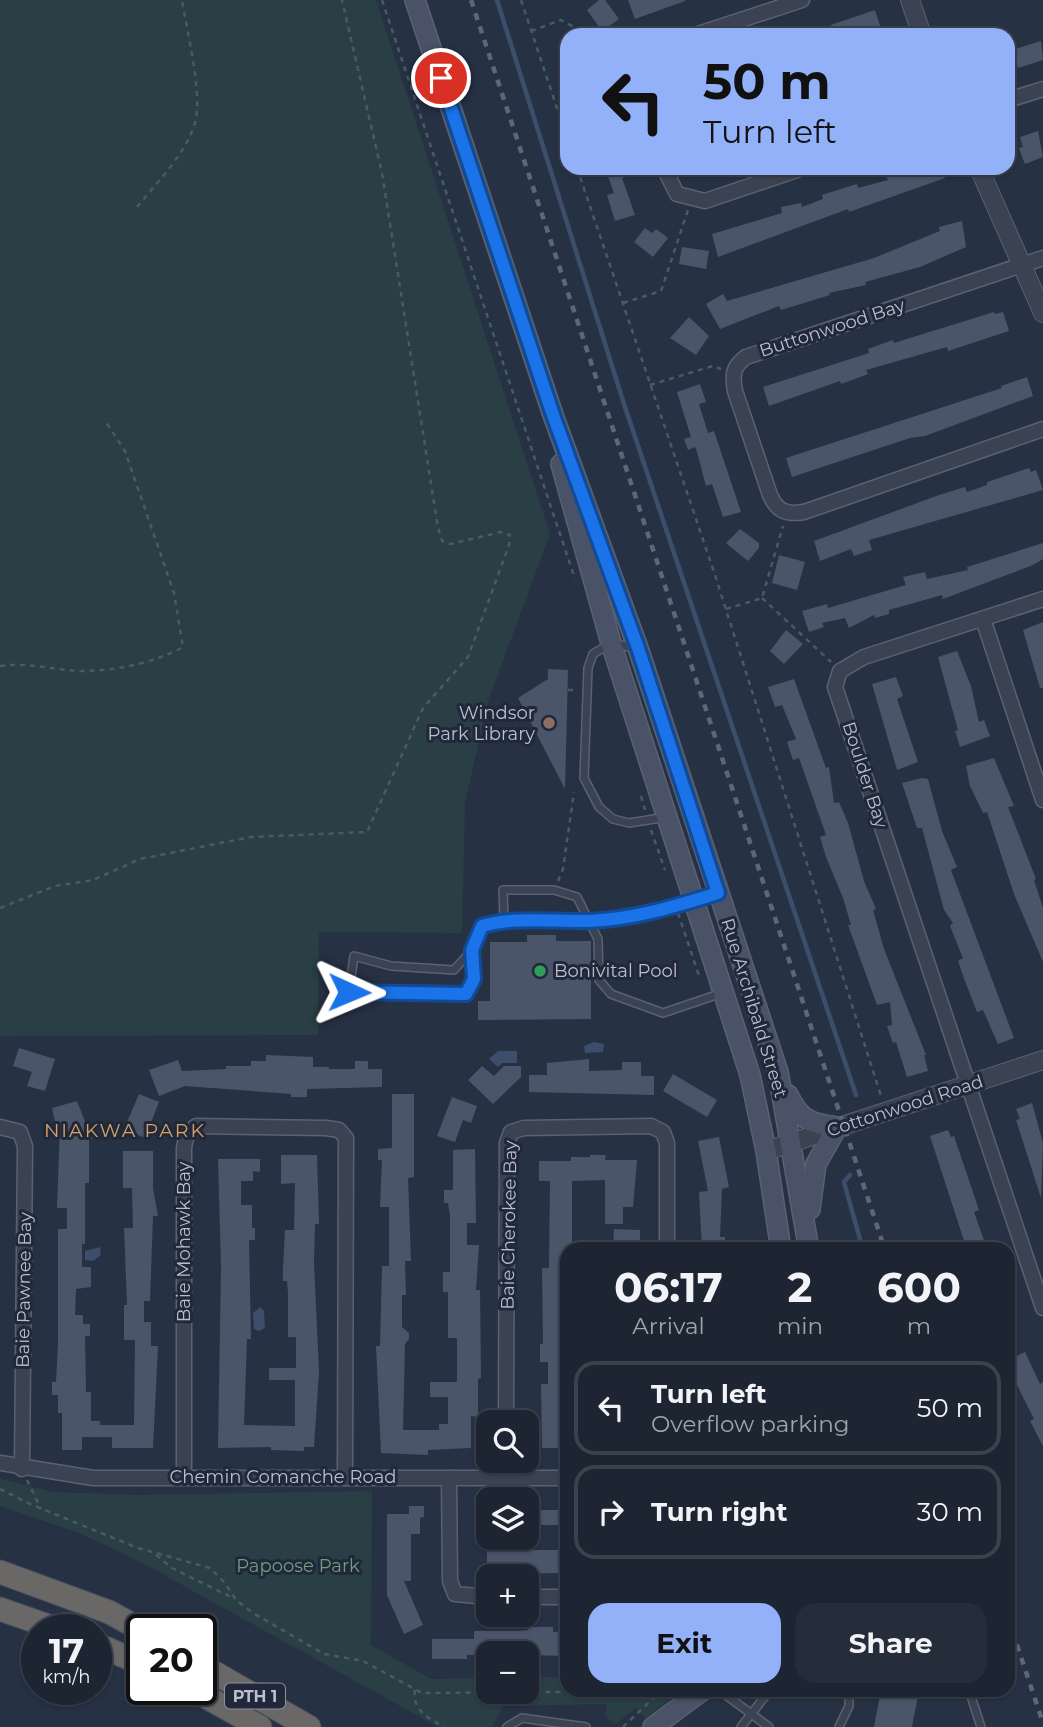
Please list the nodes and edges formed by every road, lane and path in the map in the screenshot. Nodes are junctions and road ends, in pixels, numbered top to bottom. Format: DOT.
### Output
graph roads {
  1 [pos="182,0"];
  2 [pos="342,0"];
  3 [pos="382,0"];
  4 [pos="415,0"];
  5 [pos="521,0"];
  6 [pos="802,0"];
  7 [pos="910,0"];
  8 [pos="576,28"];
  9 [pos="716,28"];
  10 [pos="920,28"];
  11 [pos="531,31"];
  12 [pos="1043,89"];
  13 [pos="1015,98"];
  14 [pos="560,117"];
  15 [pos="579,175"];
  16 [pos="668,175"];
  17 [pos="782,175"];
  18 [pos="982,175"];
  19 [pos="691,200"];
  20 [pos="137,207"];
  21 [pos="1043,258"];
  22 [pos="1022,265"];
  23 [pos="623,303"];
  24 [pos="1043,313"];
  25 [pos="733,374"];
  26 [pos="650,385"];
  27 [pos="553,415"];
  28 [pos="104,419"];
  29 [pos="1043,429"];
  30 [pos="787,513"];
  31 [pos="575,580"];
  32 [pos="762,598"];
  33 [pos="1043,599"];
  34 [pos="726,609"];
  35 [pos="984,619"];
  36 [pos="611,643"];
  37 [pos="638,648"];
  38 [pos="0,666"];
  39 [pos="840,671"];
  40 [pos="568,690"];
  41 [pos="574,690"];
  42 [pos="638,784"];
  43 [pos="573,792"];
  44 [pos="1043,800"];
  45 [pos="668,817"];
  46 [pos="648,820"];
  47 [pos="563,869"];
  48 [pos="666,871"];
  49 [pos="718,893"];
  50 [pos="685,903"];
  51 [pos="0,908"];
  52 [pos="504,920"];
  53 [pos="592,921"];
  54 [pos="472,950"];
  55 [pos="717,995"];
  56 [pos="1043,1060"];
  57 [pos="778,1072"];
  58 [pos="967,1085"];
  59 [pos="886,1111"];
  60 [pos="0,1127"];
  61 [pos="837,1127"];
  62 [pos="792,1144"];
  63 [pos="766,1151"];
  64 [pos="667,1242"];
  65 [pos="780,1242"];
  66 [pos="808,1242"];
  67 [pos="1043,1308"];
  68 [pos="506,1410"];
  69 [pos="0,1463"];
  70 [pos="22,1469"];
  71 [pos="506,1473"];
  72 [pos="345,1476"];
  73 [pos="184,1477"];
  74 [pos="506,1477"];
  75 [pos="449,1478"];
  76 [pos="560,1478"];
  77 [pos="0,1489"];
  78 [pos="41,1509"];
  79 [pos="153,1553"];
  80 [pos="0,1572"];
  81 [pos="476,1596"];
  82 [pos="539,1597"];
  83 [pos="560,1597"];
  84 [pos="235,1599"];
  85 [pos="0,1609"];
  86 [pos="21,1616"];
  87 [pos="126,1621"];
  88 [pos="217,1674"];
  89 [pos="415,1690"];
  90 [pos="560,1693"];
  91 [pos="655,1697"];
  92 [pos="694,1697"];
  93 [pos="696,1697"];
  94 [pos="728,1697"];
  95 [pos="765,1697"];
  96 [pos="849,1697"];
  97 [pos="971,1697"];
  98 [pos="217,1703"];
  99 [pos="752,1716"];
  100 [pos="260,1727"];
  101 [pos="309,1727"];
  102 [pos="444,1727"];
  103 [pos="507,1727"];
  104 [pos="584,1727"];
  105 [pos="622,1727"];
  106 [pos="653,1727"];
  107 [pos="668,1727"];
  108 [pos="741,1727"];
  109 [pos="769,1727"];
  110 [pos="839,1727"];
  111 [pos="981,1727"];
  1 -- 20 [label="path"];
  2 -- 51 [label="path"];
  3 -- 31 [label="path"];
  4 -- 27 [label="main road, Rue Archibald Street"];
  5 -- 11 [label="path"];
  6 -- 9 [label="street"];
  7 -- 10 [label="street"];
  8 -- 11 [label="path"];
  11 -- 14 [label="path"];
  12 -- 13 [label="street"];
  15 -- 23 [label="path"];
  16 -- 19 [label="street"];
  17 -- 19 [label="street"];
  18 -- 22 [label="street"];
  19 -- 23 [label="path"];
  21 -- 22 [label="street, Buttonwood Bay"];
  22 -- 24 [label="street"];
  22 -- 25 [label="street, Buttonwood Bay"];
  23 -- 26 [label="path"];
  25 -- 26 [label="path"];
  25 -- 30 [label="street"];
  26 -- 34 [label="path"];
  27 -- 36 [label="main road, Rue Archibald Street"];
  27 -- 37 [label="main road, Rue Archibald Street"];
  28 -- 38 [label="path"];
  29 -- 30 [label="street"];
  30 -- 32 [label="path"];
  32 -- 34 [label="path"];
  32 -- 39 [label="path"];
  33 -- 35 [label="street"];
  34 -- 59 [label="path"];
  35 -- 39 [label="street"];
  35 -- 44 [label="street"];
  36 -- 37 [label="lane"];
  36 -- 45 [label="main road, Rue Archibald Street"];
  36 -- 46 [label="lane"];
  37 -- 49 [label="main road, Rue Archibald Street"];
  39 -- 58 [label="street, Boulder Bay"];
  40 -- 41 [label="path"];
  42 -- 46 [label="path"];
  43 -- 47 [label="path"];
  45 -- 46 [label="lane"];
  45 -- 50 [label="main road, Rue Archibald Street"];
  46 -- 48 [label="path"];
  49 -- 50 [label="lane"];
  49 -- 57 [label="main road, Rue Archibald Street"];
  50 -- 53 [label="lane"];
  50 -- 55 [label="main road, Rue Archibald Street"];
  50 -- 55 [label="path"];
  52 -- 53 [label="lane"];
  52 -- 53 [label="lane"];
  52 -- 54 [label="lane"];
  53 -- 55 [label="lane"];
  54 -- 54 [label="lane"];
  55 -- 63 [label="main road, Rue Archibald Street"];
  56 -- 58 [label="street, Cottonwood Road"];
  57 -- 61 [label="main road"];
  57 -- 62 [label="main road, Rue Archibald Street"];
  58 -- 59 [label="street, Cottonwood Road"];
  58 -- 67 [label="street, Boulder Bay"];
  59 -- 61 [label="street, Cottonwood Road"];
  60 -- 70 [label="street, Baie Pawnee Bay"];
  61 -- 62 [label="street, Cottonwood Road"];
  61 -- 66 [label="main road"];
  62 -- 63 [label="street, Cottonwood Road"];
  62 -- 66 [label="main road, Rue Archibald Street"];
  63 -- 65 [label="main road, Rue Archibald Street"];
  64 -- 68 [label="street, Baie Cherokee Bay"];
  69 -- 70 [label="street, Chemin Comanche Road"];
  70 -- 73 [label="street, Chemin Comanche Road"];
  70 -- 78 [label="path"];
  71 -- 74 [label="street"];
  72 -- 73 [label="street, Chemin Comanche Road"];
  72 -- 73 [label="street, Baie Mohawk Bay"];
  72 -- 75 [label="street, Chemin Comanche Road"];
  74 -- 75 [label="street, Chemin Comanche Road"];
  74 -- 76 [label="street, Chemin Comanche Road"];
  75 -- 81 [label="street"];
  77 -- 78 [label="path"];
  78 -- 79 [label="path"];
  79 -- 84 [label="path"];
  79 -- 84 [label="path"];
  80 -- 87 [label="highway"];
  82 -- 83 [label="street"];
  84 -- 89 [label="path"];
  85 -- 86 [label="highway"];
  88 -- 101 [label="highway, PTH 1"];
  89 -- 90 [label="path"];
  89 -- 102 [label="path"];
  91 -- 105 [label="path"];
  92 -- 106 [label="main road"];
  93 -- 107 [label="main road"];
  94 -- 99 [label="lane"];
  95 -- 99 [label="lane"];
  96 -- 110 [label="lane"];
  97 -- 111 [label="lane"];
  98 -- 100 [label="highway, PTH 1"];
  99 -- 108 [label="lane"];
  99 -- 109 [label="lane"];
  103 -- 104 [label="lane"];
}
